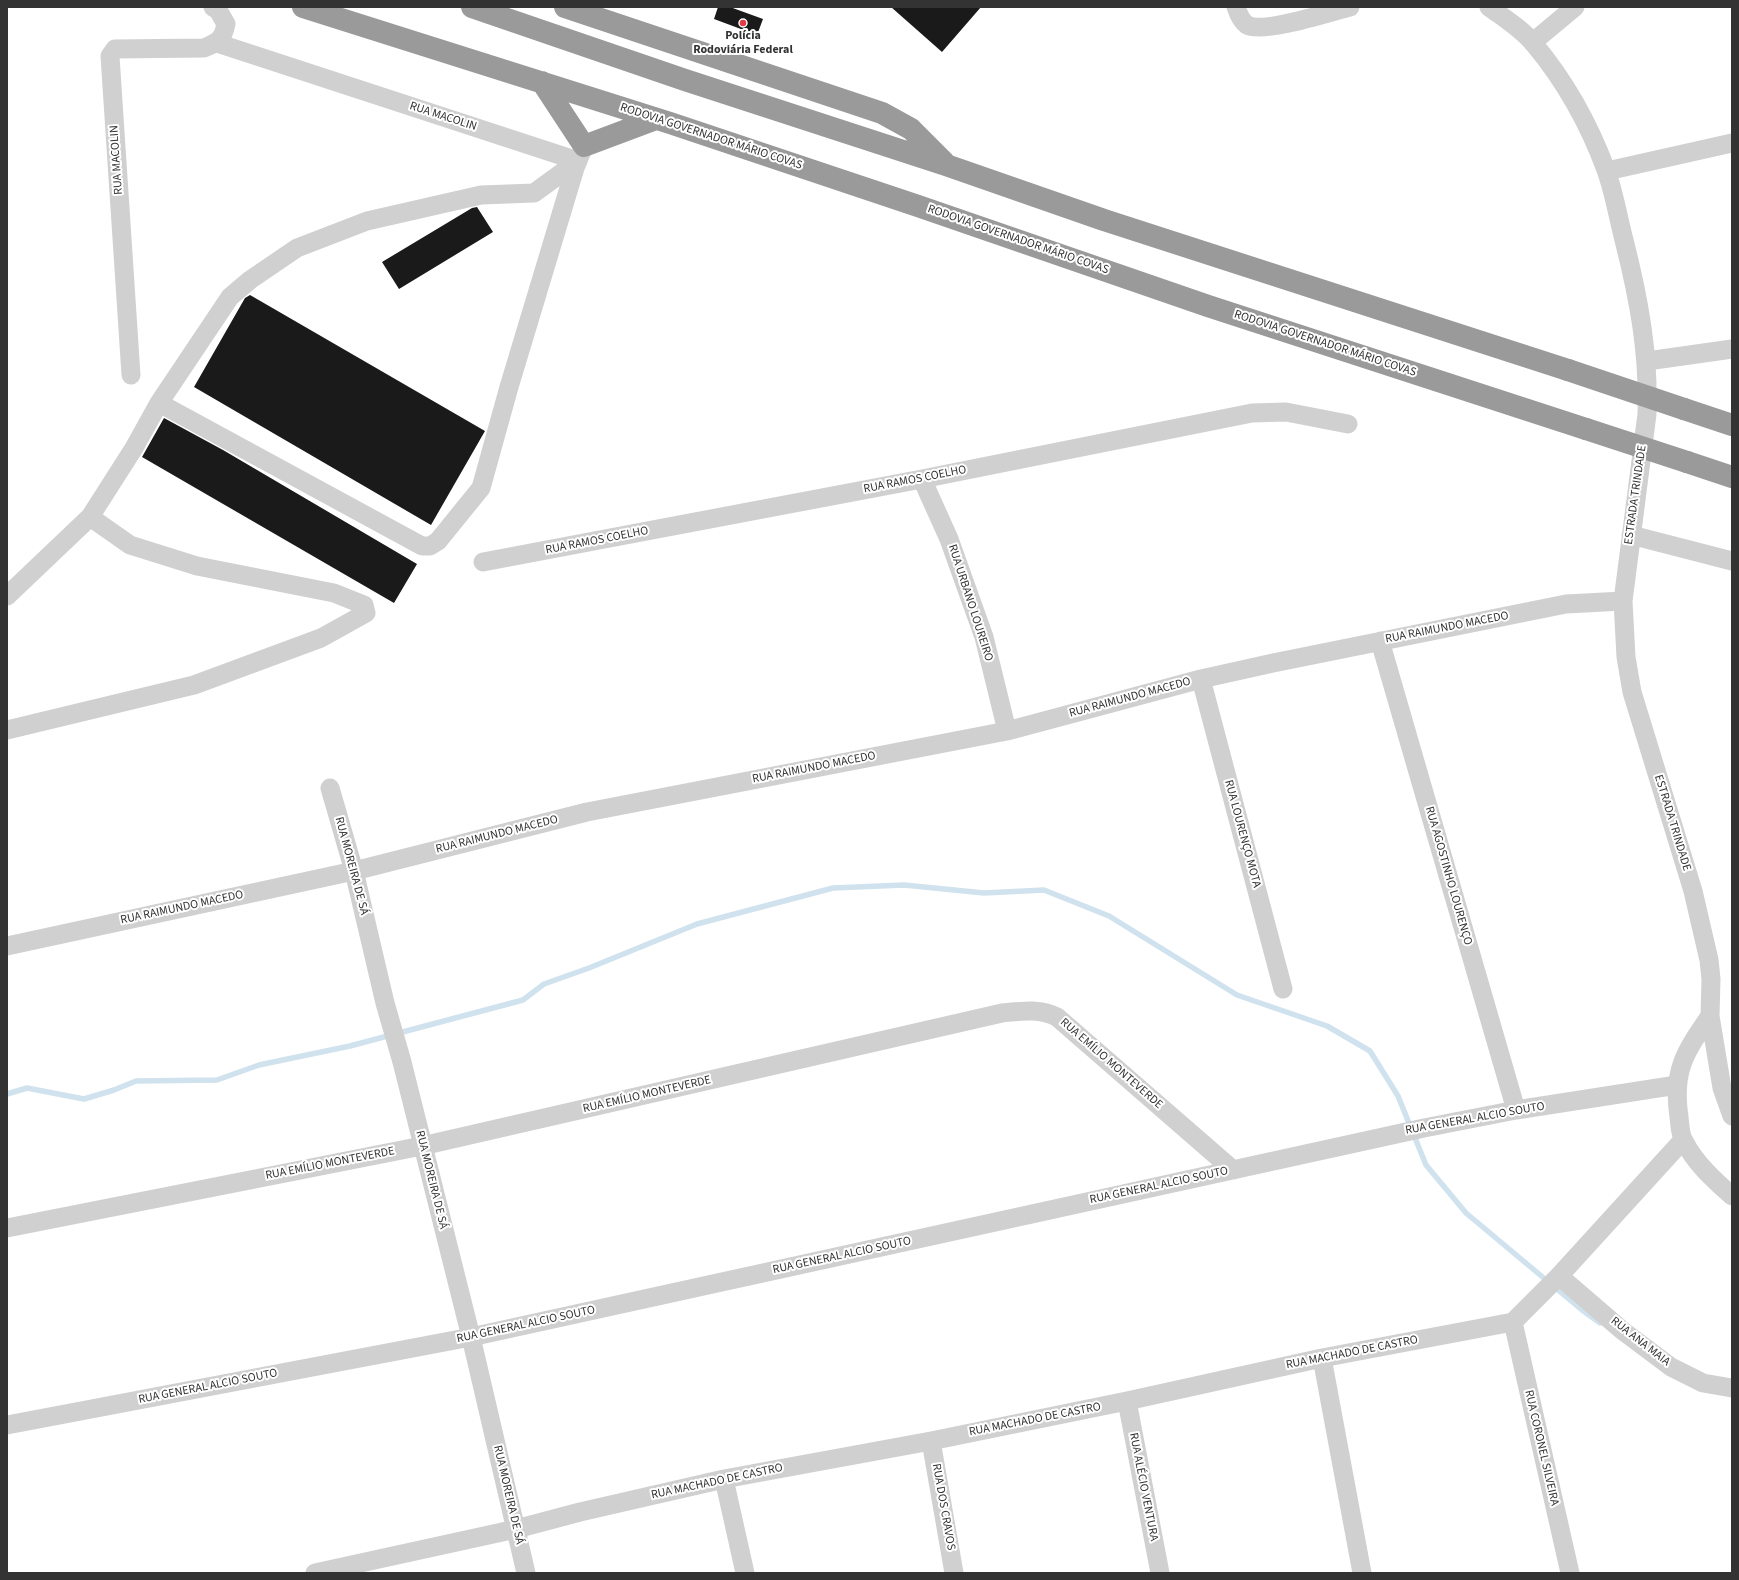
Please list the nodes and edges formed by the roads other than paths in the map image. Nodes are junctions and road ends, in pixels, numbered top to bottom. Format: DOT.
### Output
graph roads {
  1 [pos="213,7"];
  2 [pos="303,7"];
  3 [pos="472,7"];
  4 [pos="565,7"];
  5 [pos="1236,7"];
  6 [pos="1350,7"];
  7 [pos="1490,7"];
  8 [pos="1575,7"];
  9 [pos="1533,42"];
  10 [pos="217,43"];
  11 [pos="542,82"];
  12 [pos="656,119"];
  13 [pos="1732,143"];
  14 [pos="581,153"];
  15 [pos="946,165"];
  16 [pos="1607,171"];
  17 [pos="1732,349"];
  18 [pos="1647,361"];
  19 [pos="131,375"];
  20 [pos="159,403"];
  21 [pos="1348,424"];
  22 [pos="1732,425"];
  23 [pos="1732,477"];
  24 [pos="922,479"];
  25 [pos="90,517"];
  26 [pos="1631,535"];
  27 [pos="1732,561"];
  28 [pos="483,562"];
  29 [pos="7,596"];
  30 [pos="1623,601"];
  31 [pos="1380,641"];
  32 [pos="1201,679"];
  33 [pos="7,730"];
  34 [pos="1007,731"];
  35 [pos="330,788"];
  36 [pos="354,871"];
  37 [pos="7,946"];
  38 [pos="1283,988"];
  39 [pos="1710,1016"];
  40 [pos="1677,1085"];
  41 [pos="1516,1110"];
  42 [pos="1732,1116"];
  43 [pos="1683,1140"];
  44 [pos="422,1146"];
  45 [pos="1233,1170"];
  46 [pos="1732,1196"];
  47 [pos="7,1228"];
  48 [pos="1553,1282"];
  49 [pos="1513,1322"];
  50 [pos="471,1337"];
  51 [pos="1322,1358"];
  52 [pos="1732,1388"];
  53 [pos="1127,1402"];
  54 [pos="7,1425"];
  55 [pos="931,1441"];
  56 [pos="724,1479"];
  57 [pos="516,1529"];
  58 [pos="315,1573"];
  59 [pos="526,1573"];
  60 [pos="745,1573"];
  61 [pos="954,1573"];
  62 [pos="1160,1573"];
  63 [pos="1362,1573"];
  64 [pos="1570,1573"];
  1 -- 10 [label="street"];
  2 -- 11 [label="highway, RODOVIA GOVERNADOR MÁRIO COVAS"];
  3 -- 15 [label="highway"];
  4 -- 15 [label="highway"];
  5 -- 6 [label="street"];
  7 -- 9 [label="street, ESTRADA TRINDADE"];
  8 -- 9 [label="street"];
  9 -- 16 [label="street, ESTRADA TRINDADE"];
  10 -- 14 [label="street, RUA MACOLIN"];
  10 -- 19 [label="street, RUA MACOLIN"];
  11 -- 12 [label="highway, RODOVIA GOVERNADOR MÁRIO COVAS"];
  11 -- 14 [label="highway"];
  12 -- 14 [label="highway"];
  12 -- 23 [label="highway, RODOVIA GOVERNADOR MÁRIO COVAS, bridge"];
  13 -- 16 [label="street"];
  14 -- 20 [label="street"];
  14 -- 20 [label="street"];
  15 -- 22 [label="highway, bridge"];
  16 -- 18 [label="street, ESTRADA TRINDADE"];
  17 -- 18 [label="street"];
  18 -- 26 [label="street, ESTRADA TRINDADE"];
  20 -- 25 [label="street"];
  21 -- 24 [label="street, RUA RAMOS COELHO"];
  24 -- 28 [label="street, RUA RAMOS COELHO"];
  24 -- 34 [label="street, RUA URBANO LOUREIRO"];
  25 -- 29 [label="street"];
  25 -- 33 [label="street"];
  26 -- 27 [label="street"];
  26 -- 30 [label="street, ESTRADA TRINDADE"];
  30 -- 31 [label="street, RUA RAIMUNDO MACEDO"];
  30 -- 39 [label="street, ESTRADA TRINDADE"];
  31 -- 32 [label="street, RUA RAIMUNDO MACEDO"];
  31 -- 41 [label="street, RUA AGOSTINHO LOURENÇO"];
  32 -- 34 [label="street, RUA RAIMUNDO MACEDO"];
  32 -- 38 [label="street, RUA LOURENÇO MOTA"];
  34 -- 36 [label="street, RUA RAIMUNDO MACEDO"];
  35 -- 36 [label="street, RUA MOREIRA DE SÁ"];
  36 -- 37 [label="street, RUA RAIMUNDO MACEDO"];
  36 -- 44 [label="street, RUA MOREIRA DE SÁ"];
  39 -- 40 [label="street"];
  39 -- 42 [label="street, ESTRADA TRINDADE"];
  40 -- 41 [label="street, RUA GENERAL ALCIO SOUTO"];
  40 -- 43 [label="street"];
  41 -- 45 [label="street, RUA GENERAL ALCIO SOUTO"];
  43 -- 46 [label="street"];
  43 -- 48 [label="street"];
  44 -- 45 [label="street, RUA EMÍLIO MONTEVERDE"];
  44 -- 47 [label="street, RUA EMÍLIO MONTEVERDE"];
  44 -- 50 [label="street, RUA MOREIRA DE SÁ"];
  45 -- 50 [label="street, RUA GENERAL ALCIO SOUTO"];
  48 -- 49 [label="street"];
  48 -- 52 [label="street, RUA ANA MAIA"];
  49 -- 51 [label="street, RUA MACHADO DE CASTRO"];
  49 -- 64 [label="street, RUA CORONEL SILVEIRA"];
  50 -- 54 [label="street, RUA GENERAL ALCIO SOUTO"];
  50 -- 57 [label="street, RUA MOREIRA DE SÁ"];
  51 -- 53 [label="street, RUA MACHADO DE CASTRO"];
  51 -- 63 [label="street"];
  53 -- 55 [label="street, RUA MACHADO DE CASTRO"];
  53 -- 62 [label="street, RUA ALÉCIO VENTURA"];
  55 -- 56 [label="street, RUA MACHADO DE CASTRO"];
  55 -- 61 [label="street, RUA DOS CRAVOS"];
  56 -- 57 [label="street, RUA MACHADO DE CASTRO"];
  56 -- 60 [label="street"];
  57 -- 58 [label="street, RUA MACHADO DE CASTRO"];
  57 -- 59 [label="street, RUA MOREIRA DE SÁ"];
}
